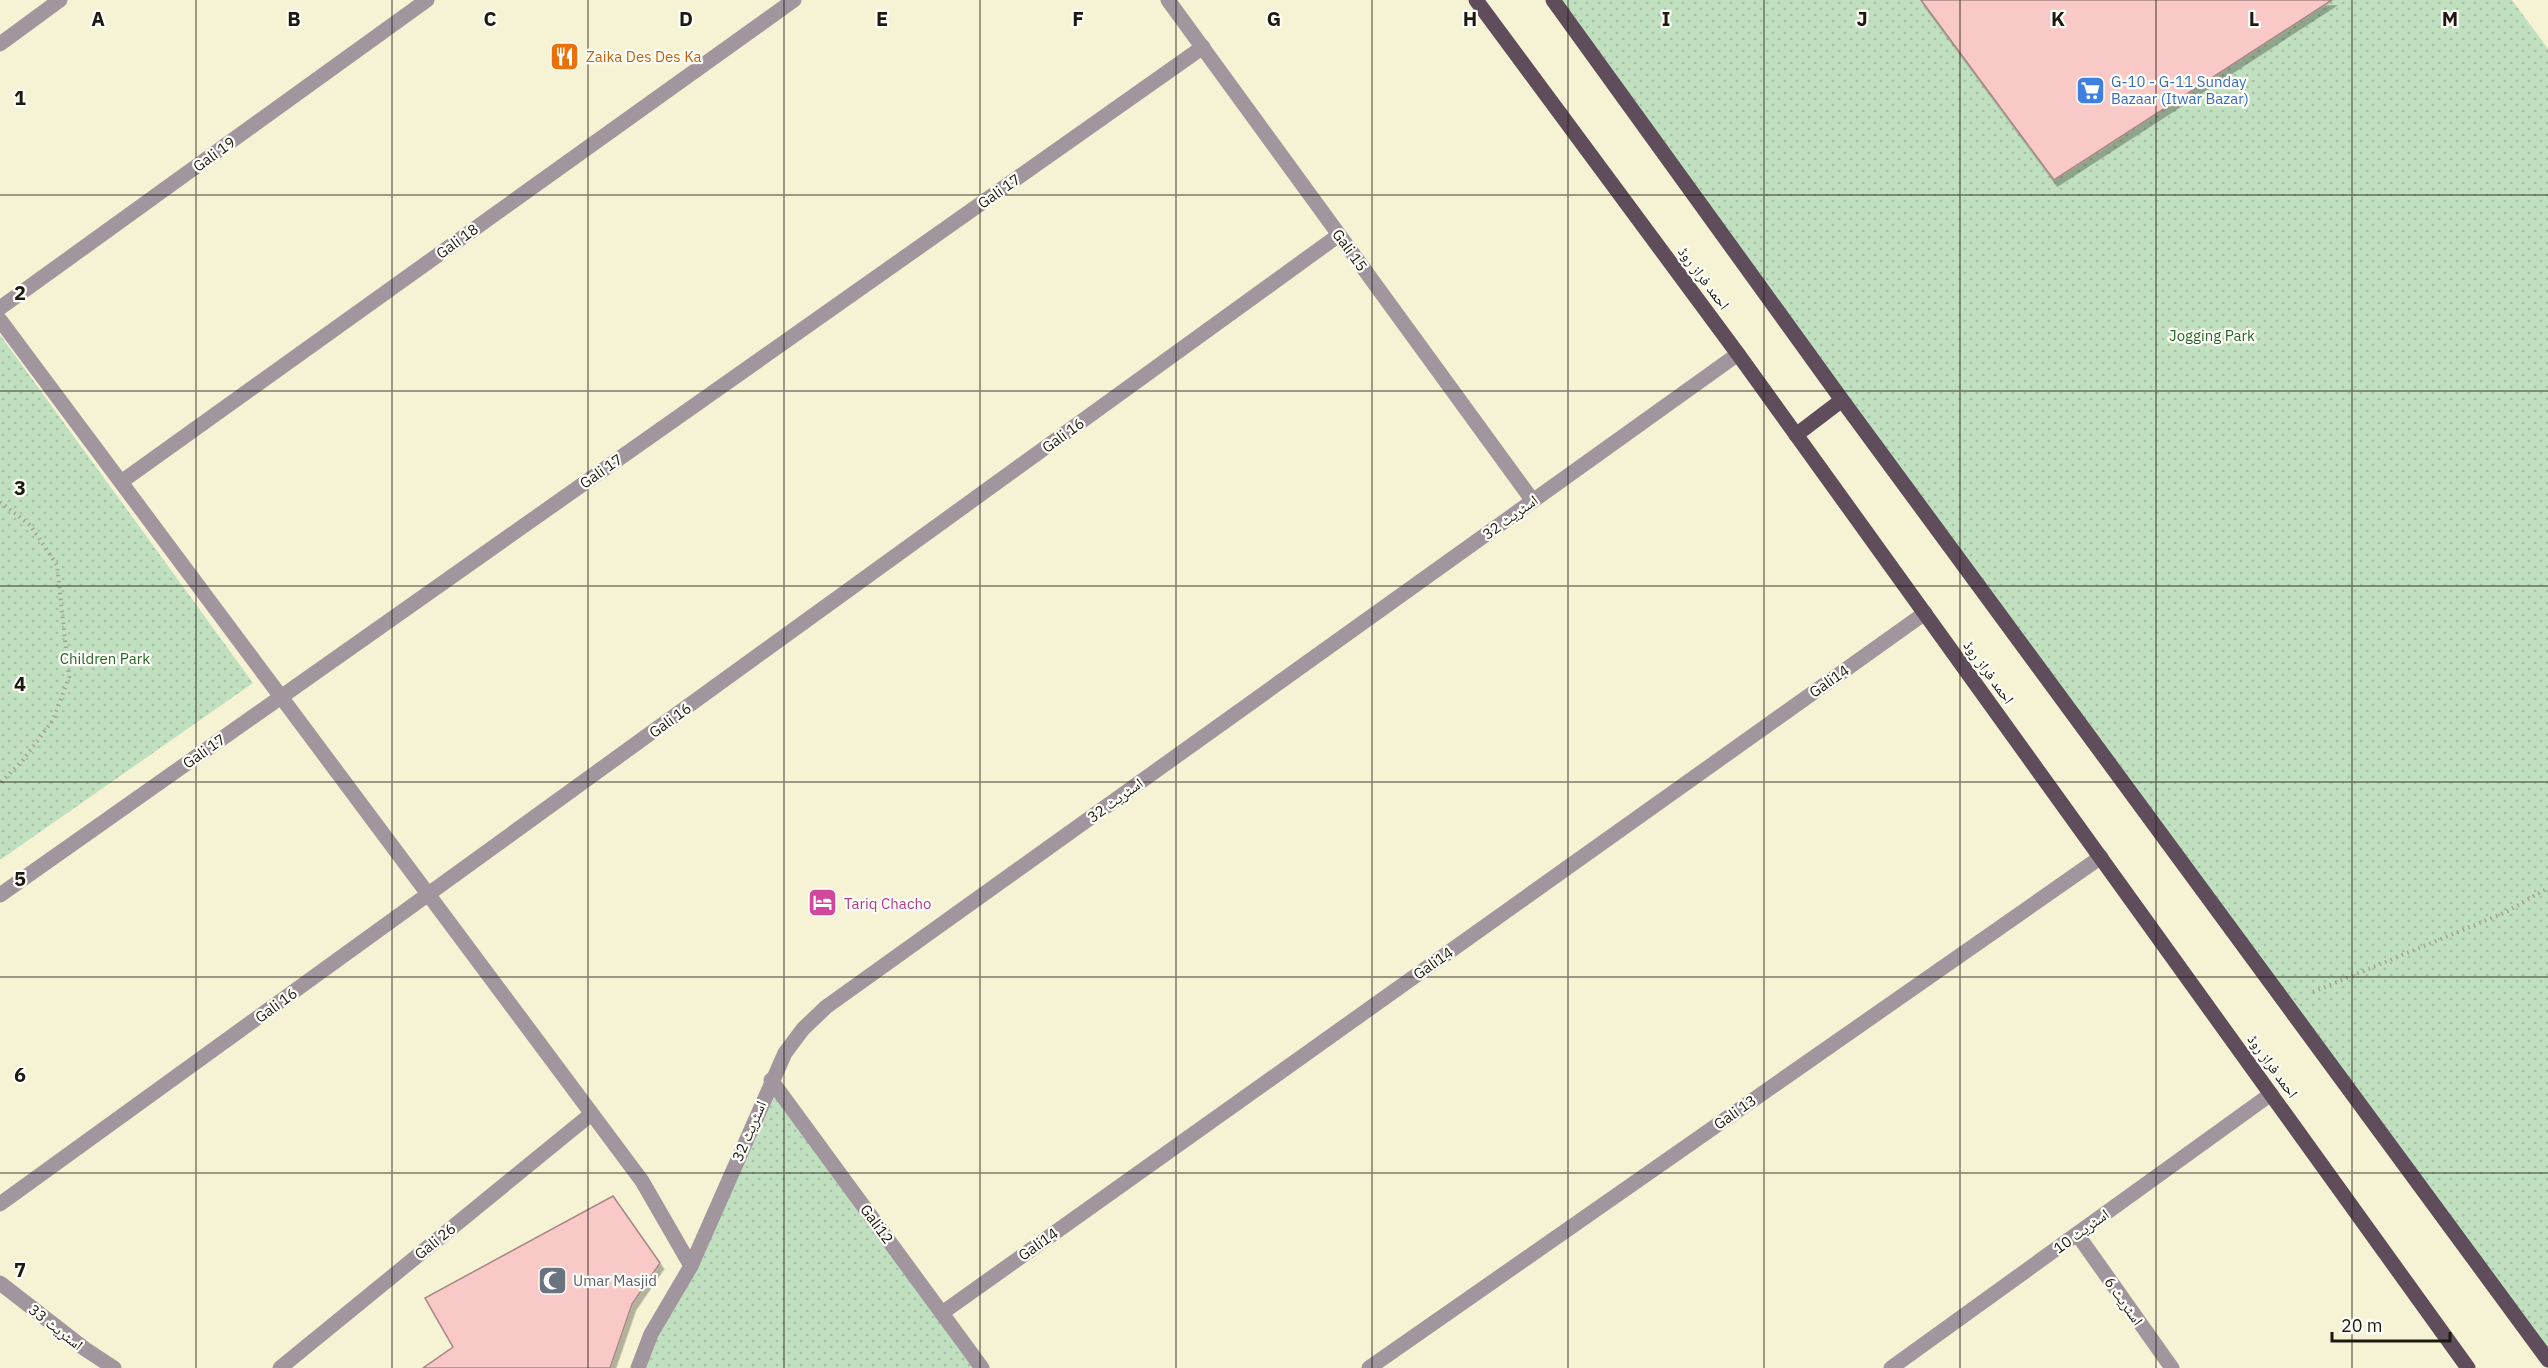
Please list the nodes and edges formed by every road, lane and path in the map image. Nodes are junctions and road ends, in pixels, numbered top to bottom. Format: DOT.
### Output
graph roads {
  1 [pos="60,0"];
  2 [pos="427,0"];
  3 [pos="794,0"];
  4 [pos="1168,0"];
  5 [pos="1476,0"];
  6 [pos="1553,0"];
  7 [pos="0,44"];
  8 [pos="1203,47"];
  9 [pos="1339,235"];
  10 [pos="0,308"];
  11 [pos="0,320"];
  12 [pos="1738,354"];
  13 [pos="1842,400"];
  14 [pos="1796,435"];
  15 [pos="121,482"];
  16 [pos="1533,501"];
  17 [pos="0,502"];
  18 [pos="1925,612"];
  19 [pos="280,698"];
  20 [pos="0,783"];
  21 [pos="2101,857"];
  22 [pos="2548,888"];
  23 [pos="0,895"];
  24 [pos="426,896"];
  25 [pos="2286,1003"];
  26 [pos="771,1080"];
  27 [pos="2271,1094"];
  28 [pos="590,1115"];
  29 [pos="0,1204"];
  30 [pos="2077,1234"];
  31 [pos="691,1266"];
  32 [pos="0,1283"];
  33 [pos="942,1312"];
  34 [pos="2548,1360"];
  35 [pos="114,1368"];
  36 [pos="280,1368"];
  37 [pos="638,1368"];
  38 [pos="982,1368"];
  39 [pos="1369,1368"];
  40 [pos="1891,1368"];
  41 [pos="2172,1368"];
  42 [pos="2468,1368"];
  1 -- 7 [label="street"];
  2 -- 10 [label="street, Gali 19"];
  3 -- 15 [label="street, Gali 18"];
  4 -- 8 [label="street, Gali 15"];
  5 -- 12 [label="main road, احمد فراز روڈ"];
  6 -- 13 [label="main road"];
  8 -- 9 [label="street, Gali 15"];
  8 -- 19 [label="street, Gali 17"];
  9 -- 16 [label="street, Gali 15"];
  9 -- 24 [label="street, Gali 16"];
  11 -- 15 [label="street"];
  12 -- 14 [label="main road, احمد فراز روڈ"];
  12 -- 16 [label="street, اسٹریٹ 32"];
  13 -- 14 [label="main road"];
  13 -- 25 [label="main road"];
  14 -- 18 [label="main road, احمد فراز روڈ"];
  15 -- 19 [label="street"];
  16 -- 26 [label="street, اسٹریٹ 32"];
  17 -- 20 [label="path"];
  18 -- 21 [label="main road, احمد فراز روڈ"];
  18 -- 33 [label="street, Gali14"];
  19 -- 23 [label="street, Gali 17"];
  19 -- 24 [label="street"];
  21 -- 27 [label="main road, احمد فراز روڈ"];
  21 -- 39 [label="street, Gali 13"];
  22 -- 25 [label="path"];
  24 -- 28 [label="street"];
  24 -- 29 [label="street, Gali 16"];
  25 -- 34 [label="main road"];
  26 -- 31 [label="street, اسٹریٹ 32"];
  26 -- 33 [label="street, Gali12"];
  27 -- 30 [label="street, اسٹریٹ 10"];
  27 -- 42 [label="main road, احمد فراز روڈ"];
  28 -- 31 [label="street"];
  28 -- 36 [label="street, Gali 26"];
  30 -- 40 [label="street, اسٹریٹ 10"];
  30 -- 41 [label="street, اسٹریٹ 6"];
  31 -- 37 [label="street, اسٹریٹ 32"];
  32 -- 35 [label="street, اسٹریٹ 33"];
  33 -- 38 [label="street, Gali12"];
}
